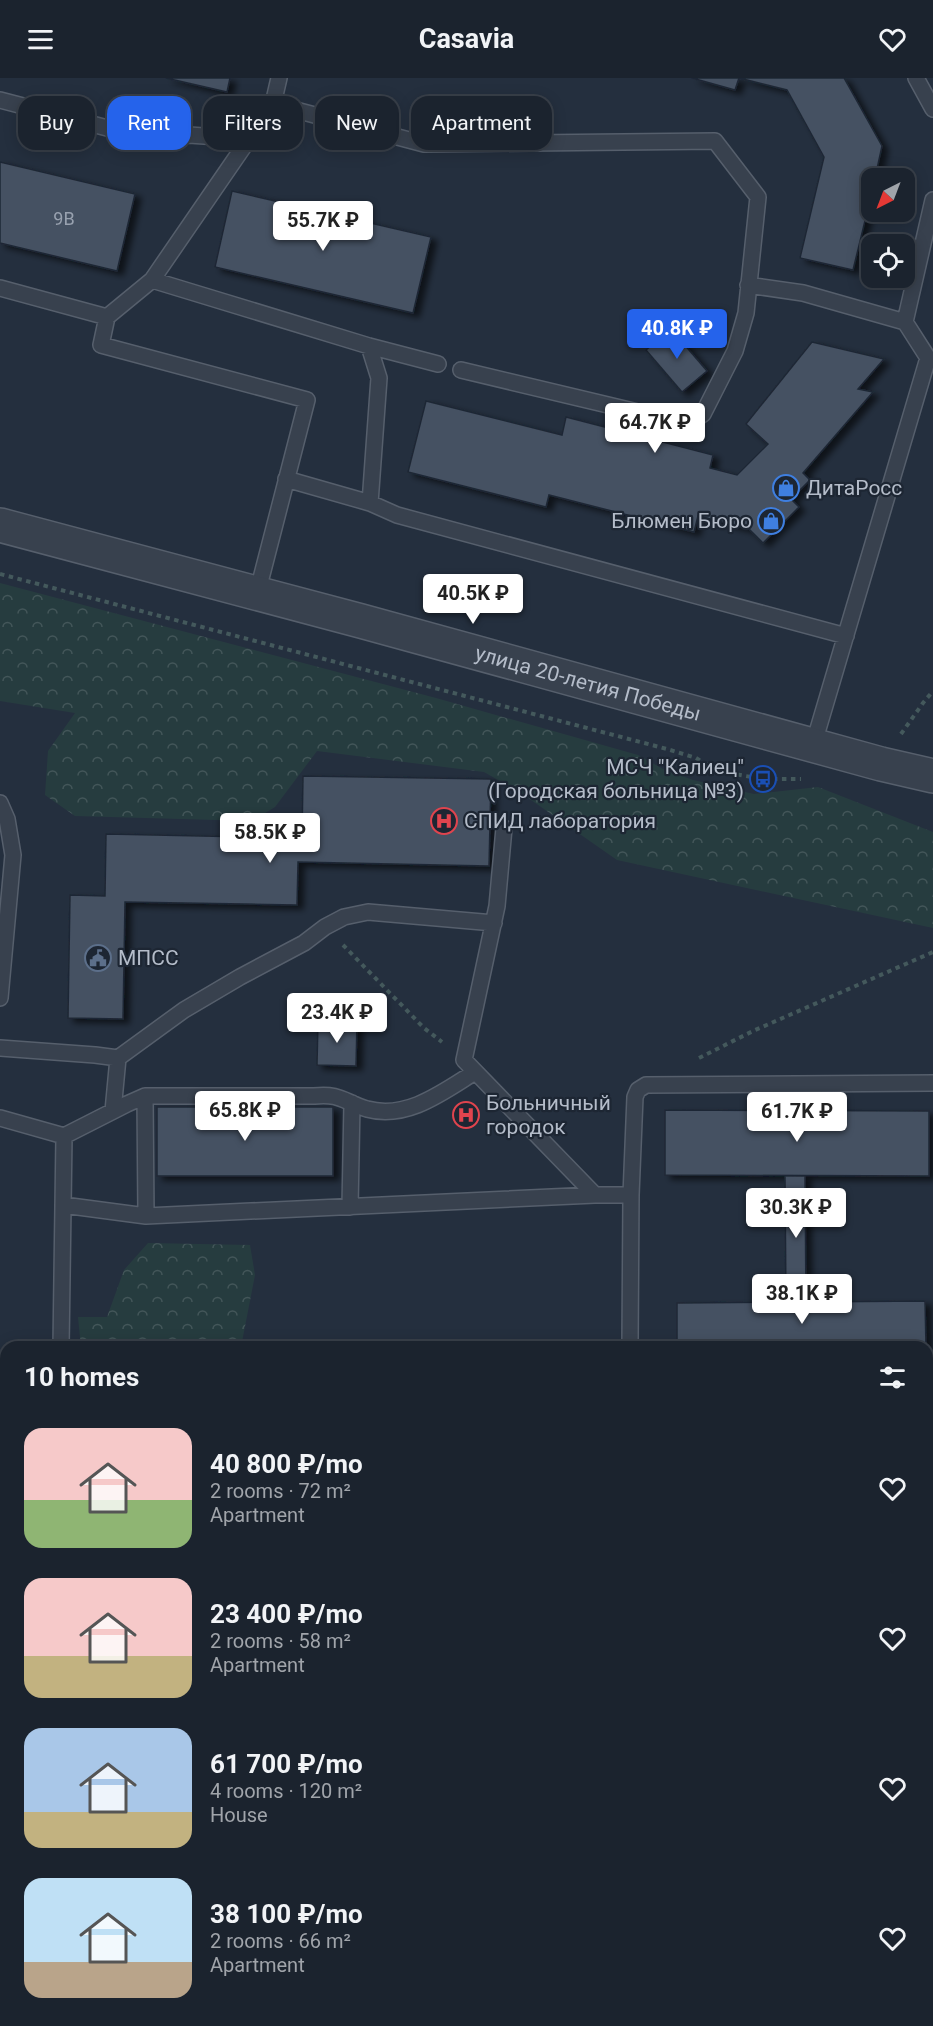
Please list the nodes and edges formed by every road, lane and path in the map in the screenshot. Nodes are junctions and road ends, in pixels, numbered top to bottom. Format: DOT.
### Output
graph roads {
  1 [pos="279,78"];
  2 [pos="916,78"];
  3 [pos="275,96"];
  4 [pos="0,100"];
  5 [pos="933,109"];
  6 [pos="303,112"];
  7 [pos="203,136"];
  8 [pos="241,150"];
  9 [pos="933,200"];
  10 [pos="152,280"];
  11 [pos="748,285"];
  12 [pos="0,288"];
  13 [pos="107,317"];
  14 [pos="904,322"];
  15 [pos="369,346"];
  16 [pos="438,364"];
  17 [pos="461,370"];
  18 [pos="286,479"];
  19 [pos="370,503"];
  20 [pos="0,525"];
  21 [pos="0,574"];
  22 [pos="257,594"];
  23 [pos="846,636"];
  24 [pos="933,691"];
  25 [pos="813,746"];
  26 [pos="880,764"];
  27 [pos="933,776"];
  28 [pos="807,779"];
  29 [pos="0,803"];
  30 [pos="504,828"];
  31 [pos="494,923"];
  32 [pos="325,927"];
  33 [pos="933,951"];
  34 [pos="0,998"];
  35 [pos="0,1048"];
  36 [pos="118,1058"];
  37 [pos="464,1059"];
  38 [pos="695,1060"];
  39 [pos="475,1072"];
  40 [pos="933,1083"];
  41 [pos="145,1096"];
  42 [pos="352,1102"];
  43 [pos="113,1111"];
  44 [pos="0,1118"];
  45 [pos="64,1136"];
  46 [pos="595,1195"];
  47 [pos="631,1195"];
  48 [pos="63,1205"];
  49 [pos="350,1207"];
  50 [pos="146,1216"];
  51 [pos="61,1341"];
  52 [pos="630,1341"];
  1 -- 3 [label="lane"];
  2 -- 5 [label="lane"];
  4 -- 7 [label="lane"];
  6 -- 11 [label="lane"];
  8 -- 10 [label="lane"];
  9 -- 14 [label="lane"];
  10 -- 13 [label="lane"];
  10 -- 15 [label="lane"];
  11 -- 14 [label="lane"];
  11 -- 17 [label="lane"];
  12 -- 13 [label="lane"];
  13 -- 18 [label="lane"];
  14 -- 23 [label="lane"];
  15 -- 16 [label="lane"];
  15 -- 19 [label="lane"];
  18 -- 19 [label="lane"];
  18 -- 22 [label="lane"];
  19 -- 23 [label="lane"];
  20 -- 22 [label="street, улица 20-летия Победы"];
  21 -- 28 [label="path"];
  22 -- 25 [label="street, улица 20-летия Победы"];
  23 -- 25 [label="lane"];
  24 -- 26 [label="path"];
  25 -- 26 [label="street, улица 20-летия Победы"];
  26 -- 27 [label="street, улица 20-летия Победы"];
  29 -- 34 [label="lane"];
  30 -- 31 [label="lane"];
  31 -- 32 [label="lane"];
  31 -- 37 [label="lane"];
  32 -- 36 [label="lane"];
  32 -- 37 [label="path"];
  33 -- 38 [label="path"];
  35 -- 36 [label="lane"];
  36 -- 43 [label="lane"];
  37 -- 39 [label="lane"];
  39 -- 42 [label="lane"];
  39 -- 46 [label="lane"];
  40 -- 47 [label="lane"];
  41 -- 42 [label="lane"];
  41 -- 43 [label="lane"];
  41 -- 50 [label="lane"];
  42 -- 49 [label="lane"];
  43 -- 45 [label="lane"];
  44 -- 45 [label="lane"];
  45 -- 48 [label="lane"];
  46 -- 47 [label="lane"];
  46 -- 49 [label="lane"];
  47 -- 52 [label="lane"];
  48 -- 50 [label="lane"];
  48 -- 51 [label="lane"];
  49 -- 50 [label="lane"];
}
